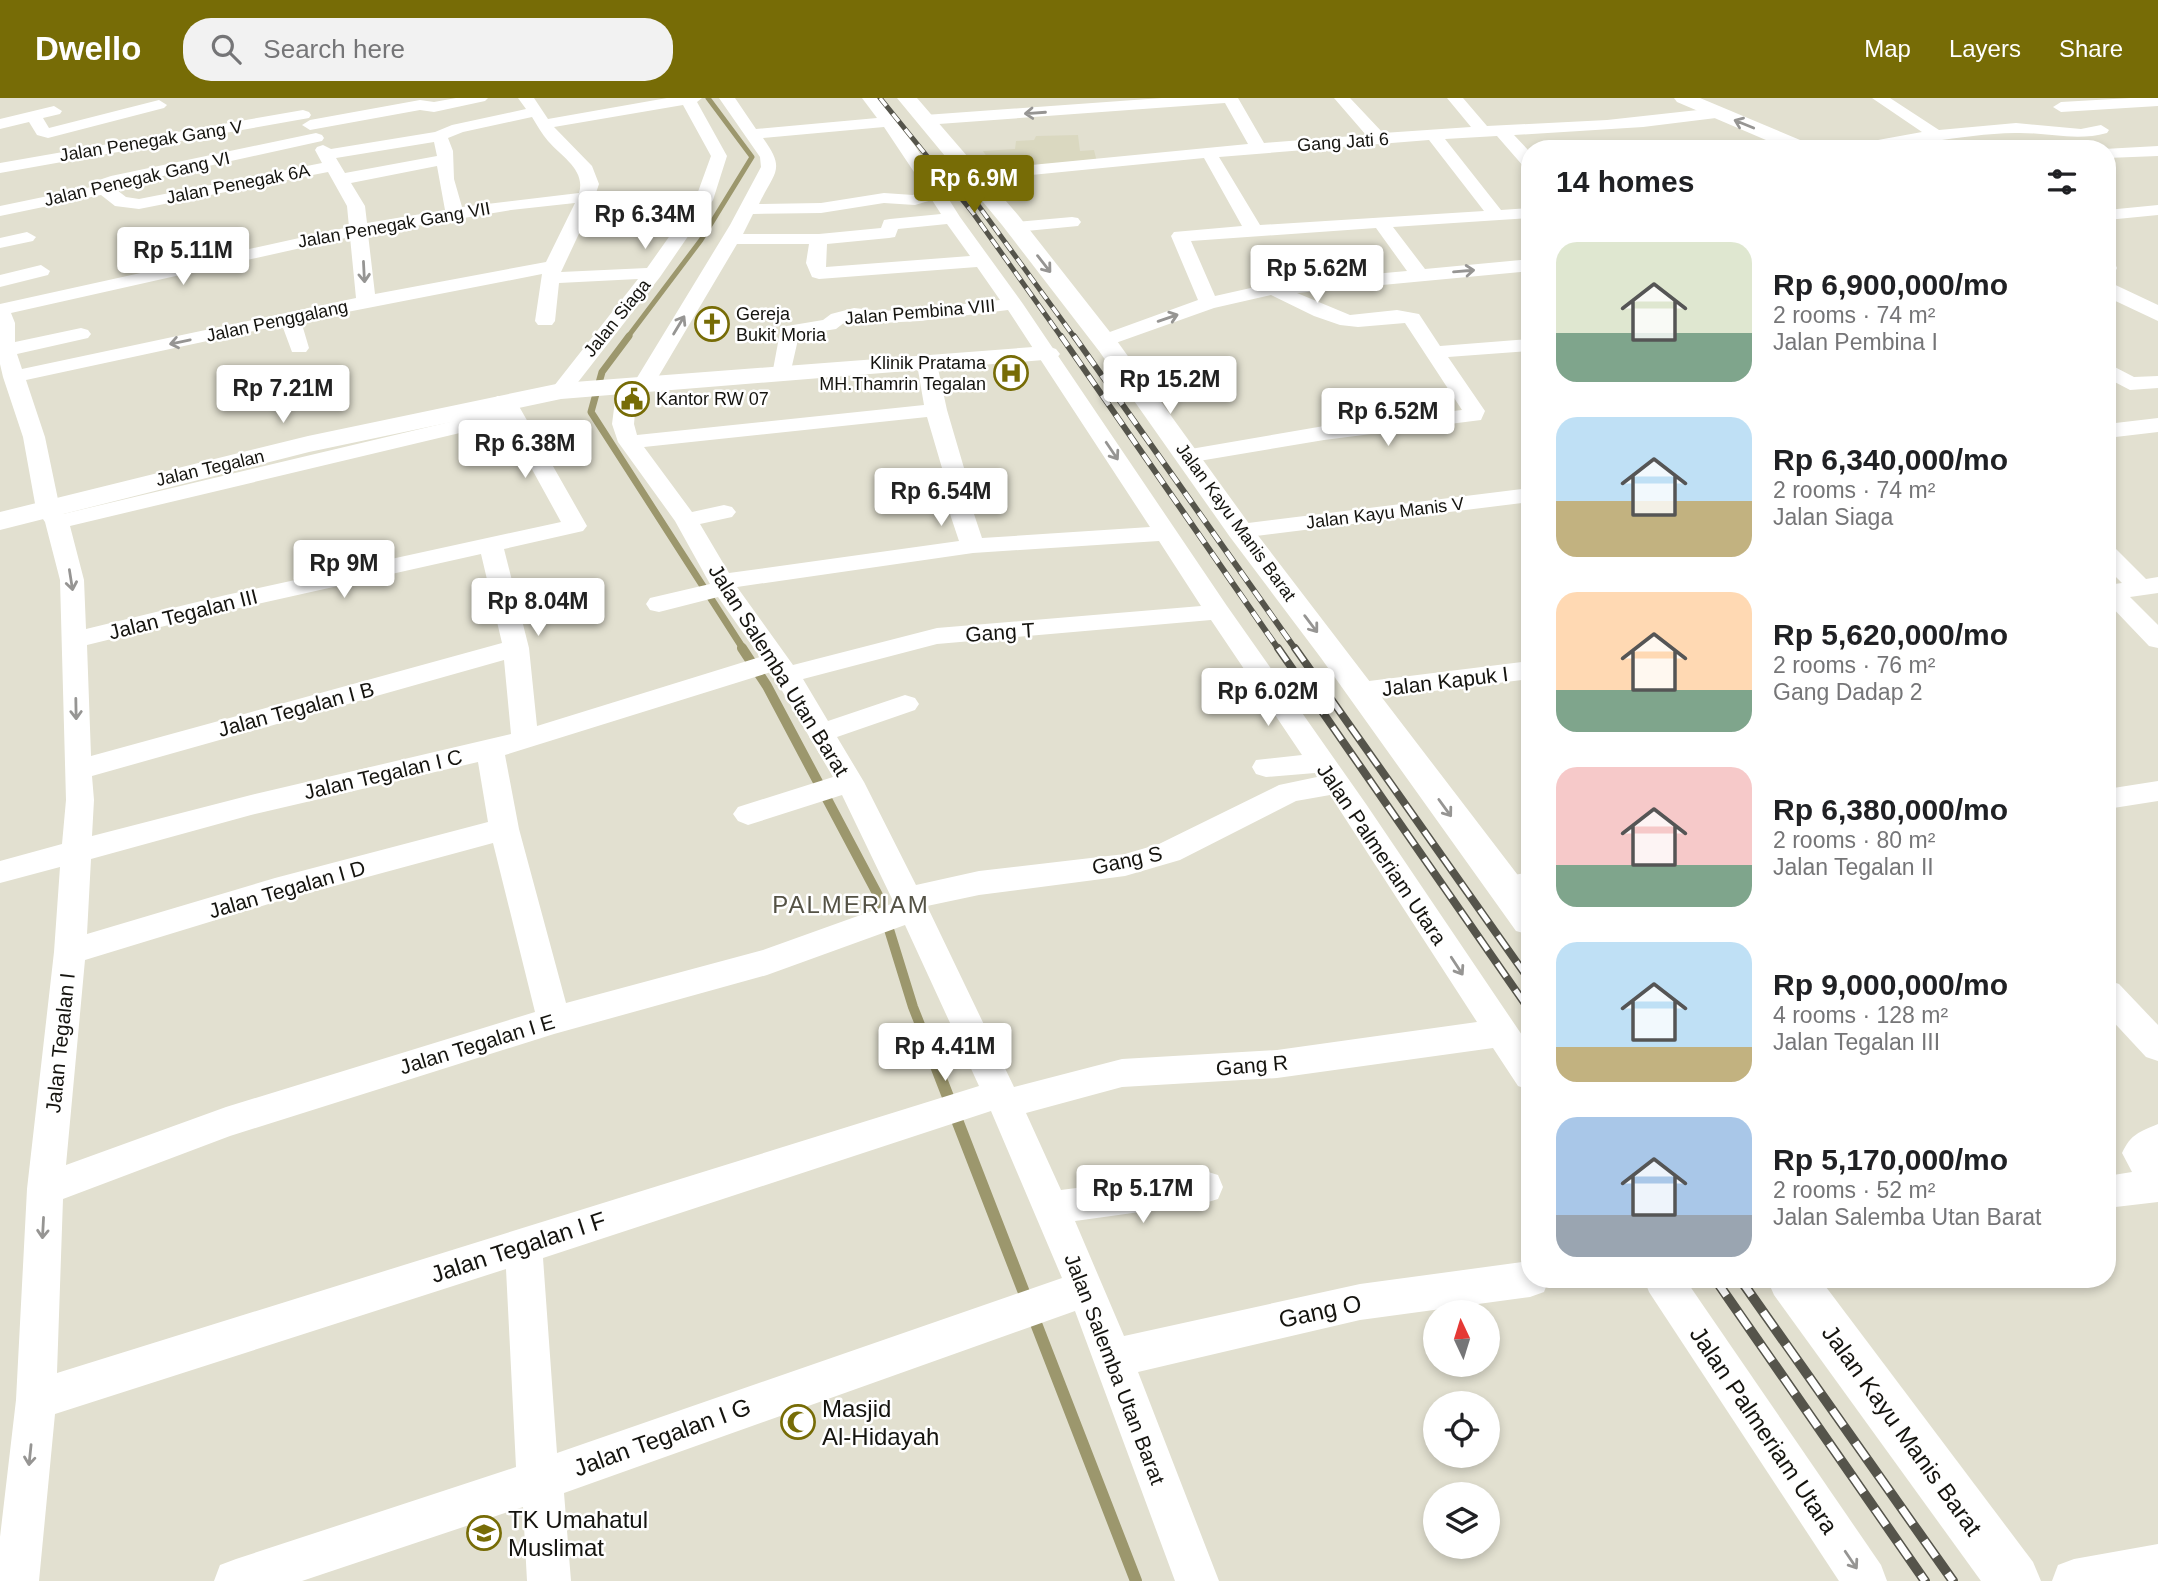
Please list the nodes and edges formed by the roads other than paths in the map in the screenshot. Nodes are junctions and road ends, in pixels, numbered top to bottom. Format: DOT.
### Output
graph roads {
  1 [pos="480,98"];
  2 [pos="689,98"];
  3 [pos="727,98"];
  4 [pos="870,98"];
  5 [pos="1225,98"];
  6 [pos="1230,98"];
  7 [pos="1342,98"];
  8 [pos="1455,98"];
  9 [pos="1684,98"];
  10 [pos="1880,98"];
  11 [pos="2043,98"];
  12 [pos="176,100"];
  13 [pos="2158,101"];
  14 [pos="159,104"];
  15 [pos="1069,104"];
  16 [pos="2061,107"];
  17 [pos="70,108"];
  18 [pos="916,109"];
  19 [pos="535,111"];
  20 [pos="305,112"];
  21 [pos="1716,113"];
  22 [pos="34,116"];
  23 [pos="888,122"];
  24 [pos="0,124"];
  25 [pos="1501,130"];
  26 [pos="1482,131"];
  27 [pos="2066,132"];
  28 [pos="753,134"];
  29 [pos="1433,134"];
  30 [pos="1933,134"];
  31 [pos="439,136"];
  32 [pos="178,138"];
  33 [pos="1380,140"];
  34 [pos="1782,140"];
  35 [pos="1902,140"];
  36 [pos="1941,140"];
  37 [pos="2077,140"];
  38 [pos="1259,149"];
  39 [pos="2158,151"];
  40 [pos="1209,153"];
  41 [pos="1521,153"];
  42 [pos="2116,153"];
  43 [pos="445,159"];
  44 [pos="334,167"];
  45 [pos="0,168"];
  46 [pos="971,176"];
  47 [pos="104,189"];
  48 [pos="936,192"];
  49 [pos="585,197"];
  50 [pos="747,209"];
  51 [pos="2158,210"];
  52 [pos="0,211"];
  53 [pos="454,214"];
  54 [pos="2116,214"];
  55 [pos="1497,216"];
  56 [pos="1521,216"];
  57 [pos="952,218"];
  58 [pos="1072,222"];
  59 [pos="1380,222"];
  60 [pos="358,224"];
  61 [pos="309,227"];
  62 [pos="1016,227"];
  63 [pos="1254,231"];
  64 [pos="731,239"];
  65 [pos="819,239"];
  66 [pos="0,243"];
  67 [pos="0,250"];
  68 [pos="982,261"];
  69 [pos="1521,266"];
  70 [pos="41,271"];
  71 [pos="552,272"];
  72 [pos="653,274"];
  73 [pos="1420,275"];
  74 [pos="0,281"];
  75 [pos="1273,289"];
  76 [pos="2116,292"];
  77 [pos="1209,303"];
  78 [pos="1013,304"];
  79 [pos="238,305"];
  80 [pos="362,308"];
  81 [pos="2155,310"];
  82 [pos="290,318"];
  83 [pos="1,319"];
  84 [pos="545,321"];
  85 [pos="241,328"];
  86 [pos="81,334"];
  87 [pos="1103,341"];
  88 [pos="299,348"];
  89 [pos="5,350"];
  90 [pos="1521,351"];
  91 [pos="1436,352"];
  92 [pos="1046,354"];
  93 [pos="927,364"];
  94 [pos="782,375"];
  95 [pos="2116,375"];
  96 [pos="13,377"];
  97 [pos="2158,382"];
  98 [pos="632,385"];
  99 [pos="569,390"];
  100 [pos="1188,391"];
  101 [pos="1145,398"];
  102 [pos="509,408"];
  103 [pos="936,410"];
  104 [pos="2158,425"];
  105 [pos="2116,430"];
  106 [pos="629,442"];
  107 [pos="1187,456"];
  108 [pos="1521,496"];
  109 [pos="723,512"];
  110 [pos="52,515"];
  111 [pos="686,520"];
  112 [pos="0,521"];
  113 [pos="1240,531"];
  114 [pos="1167,533"];
  115 [pos="492,544"];
  116 [pos="973,546"];
  117 [pos="2116,561"];
  118 [pos="724,585"];
  119 [pos="2149,586"];
  120 [pos="2116,591"];
  121 [pos="2116,599"];
  122 [pos="659,604"];
  123 [pos="1218,612"];
  124 [pos="2158,639"];
  125 [pos="75,640"];
  126 [pos="516,648"];
  127 [pos="777,667"];
  128 [pos="1521,671"];
  129 [pos="1361,691"];
  130 [pos="905,705"];
  131 [pos="821,733"];
  132 [pos="525,740"];
  133 [pos="490,750"];
  134 [pos="1266,767"];
  135 [pos="77,769"];
  136 [pos="1328,773"];
  137 [pos="850,782"];
  138 [pos="2158,791"];
  139 [pos="2116,798"];
  140 [pos="748,814"];
  141 [pos="504,829"];
  142 [pos="76,852"];
  143 [pos="0,872"];
  144 [pos="1517,885"];
  145 [pos="906,907"];
  146 [pos="70,952"];
  147 [pos="2116,1003"];
  148 [pos="554,1020"];
  149 [pos="1501,1033"];
  150 [pos="2158,1047"];
  151 [pos="1521,1063"];
  152 [pos="993,1100"];
  153 [pos="2158,1140"];
  154 [pos="2158,1186"];
  155 [pos="1205,1187"];
  156 [pos="45,1189"];
  157 [pos="2116,1191"];
  158 [pos="1050,1208"];
  159 [pos="523,1245"];
  160 [pos="1521,1280"];
  161 [pos="1669,1288"];
  162 [pos="1798,1288"];
  163 [pos="1070,1295"];
  164 [pos="1113,1358"];
  165 [pos="36,1400"];
  166 [pos="538,1481"];
  167 [pos="2158,1566"];
  168 [pos="17,1581"];
  169 [pos="236,1581"];
  170 [pos="549,1581"];
  171 [pos="1197,1581"];
  172 [pos="1865,1581"];
  173 [pos="2014,1581"];
  174 [pos="2074,1581"];
  1 -- 20 [label="street"];
  2 -- 19 [label="street"];
  2 -- 72 [label="street, Jalan Siaga"];
  3 -- 28 [label="street"];
  4 -- 23 [label="street, Jalan Palmeriam Utara"];
  5 -- 15 [label="street"];
  6 -- 38 [label="street"];
  7 -- 33 [label="street"];
  8 -- 26 [label="street"];
  9 -- 21 [label="street"];
  10 -- 30 [label="street"];
  11 -- 16 [label="street"];
  12 -- 14 [label="street"];
  13 -- 16 [label="street"];
  14 -- 22 [label="street"];
  14 -- 32 [label="street"];
  15 -- 18 [label="street, one-way"];
  16 -- 27 [label="street"];
  17 -- 22 [label="street"];
  18 -- 46 [label="street, Jalan Kayu Manis Barat"];
  19 -- 31 [label="street"];
  19 -- 49 [label="street"];
  20 -- 32 [label="street, Jalan Penegak Gang V"];
  20 -- 44 [label="street, Jalan Penggalang"];
  20 -- 47 [label="street, Jalan Penegak Gang VI"];
  21 -- 25 [label="street, Gang Jati 6"];
  34 -- 21 [label="street, one-way"];
  22 -- 24 [label="street"];
  23 -- 28 [label="street"];
  23 -- 48 [label="street, Jalan Palmeriam Utara"];
  25 -- 26 [label="street, Gang Jati 6"];
  25 -- 41 [label="street"];
  26 -- 29 [label="street, Gang Jati 6"];
  27 -- 30 [label="street"];
  27 -- 37 [label="street"];
  28 -- 50 [label="street"];
  29 -- 33 [label="street, Gang Jati 6"];
  29 -- 55 [label="street"];
  30 -- 35 [label="street"];
  30 -- 36 [label="street"];
  31 -- 43 [label="street"];
  31 -- 44 [label="street"];
  32 -- 45 [label="street, Jalan Penegak Gang V"];
  33 -- 38 [label="street, Gang Jati 6"];
  38 -- 40 [label="street, Gang Jati 6"];
  39 -- 42 [label="street"];
  40 -- 46 [label="street, Gang Jati 6"];
  40 -- 63 [label="street"];
  43 -- 44 [label="street"];
  43 -- 53 [label="street"];
  44 -- 47 [label="street, Jalan Penegak 6A"];
  44 -- 60 [label="street, Jalan Penggalang"];
  46 -- 62 [label="street, Jalan Kayu Manis Barat"];
  47 -- 52 [label="street, Jalan Penegak Gang VI"];
  48 -- 50 [label="street"];
  48 -- 57 [label="street, Jalan Palmeriam Utara"];
  49 -- 53 [label="street, Jalan Penegak Gang VII"];
  49 -- 71 [label="street"];
  50 -- 64 [label="street"];
  51 -- 54 [label="street"];
  53 -- 60 [label="street, Jalan Penegak Gang VII"];
  55 -- 56 [label="street"];
  55 -- 59 [label="street"];
  57 -- 65 [label="street"];
  57 -- 68 [label="street, Jalan Palmeriam Utara"];
  58 -- 62 [label="street"];
  59 -- 63 [label="street"];
  59 -- 73 [label="street"];
  60 -- 61 [label="street"];
  60 -- 80 [label="street, Jalan Penggalang, one-way"];
  60 -- 83 [label="street, Jalan Penegak Gang VII"];
  62 -- 87 [label="street, Jalan Kayu Manis Barat, one-way"];
  63 -- 77 [label="street"];
  64 -- 65 [label="street"];
  98 -- 64 [label="street, one-way"];
  65 -- 68 [label="street"];
  66 -- 67 [label="street"];
  68 -- 78 [label="street, Jalan Palmeriam Utara"];
  73 -- 69 [label="street, one-way"];
  70 -- 74 [label="street"];
  71 -- 72 [label="street"];
  71 -- 80 [label="street"];
  71 -- 84 [label="street"];
  72 -- 99 [label="street, Jalan Siaga"];
  73 -- 75 [label="street"];
  75 -- 77 [label="street"];
  75 -- 91 [label="street"];
  76 -- 81 [label="street"];
  87 -- 77 [label="street, one-way"];
  78 -- 92 [label="street, Jalan Palmeriam Utara"];
  78 -- 94 [label="street, Jalan Pembina VIII"];
  79 -- 85 [label="street"];
  80 -- 82 [label="street, Jalan Penggalang"];
  82 -- 85 [label="street, Jalan Penggalang"];
  82 -- 88 [label="street"];
  83 -- 89 [label="street, Jalan Tegalan I"];
  85 -- 96 [label="street, Jalan Penggalang, one-way"];
  86 -- 89 [label="street"];
  87 -- 101 [label="street, Jalan Kayu Manis Barat"];
  89 -- 96 [label="street, Jalan Tegalan I"];
  90 -- 91 [label="street"];
  91 -- 107 [label="street"];
  92 -- 93 [label="street, Jalan Tegalan"];
  92 -- 114 [label="street, Jalan Palmeriam Utara, one-way"];
  93 -- 94 [label="street, Jalan Tegalan"];
  93 -- 103 [label="street"];
  94 -- 98 [label="street, Jalan Tegalan"];
  95 -- 97 [label="street"];
  96 -- 110 [label="street, Jalan Tegalan I"];
  98 -- 99 [label="street, Jalan Tegalan"];
  98 -- 106 [label="street, Jalan Salemba Utan Barat"];
  99 -- 102 [label="street, Jalan Tegalan"];
  100 -- 101 [label="street"];
  101 -- 107 [label="street, Jalan Kayu Manis Barat"];
  102 -- 110 [label="street, Jalan Tegalan"];
  102 -- 115 [label="street, Jalan Tegalan III"];
  103 -- 106 [label="street"];
  103 -- 116 [label="street"];
  104 -- 105 [label="street"];
  106 -- 111 [label="street, Jalan Salemba Utan Barat"];
  107 -- 113 [label="street, Jalan Kayu Manis Barat"];
  108 -- 113 [label="street, Jalan Kayu Manis V"];
  109 -- 111 [label="street"];
  110 -- 112 [label="street, Jalan Tegalan"];
  110 -- 125 [label="street, Jalan Tegalan I, one-way"];
  111 -- 118 [label="street, Jalan Salemba Utan Barat"];
  113 -- 129 [label="street, Jalan Kayu Manis Barat, one-way"];
  114 -- 116 [label="street"];
  114 -- 123 [label="street, Jalan Palmeriam Utara"];
  115 -- 125 [label="street, Jalan Tegalan III"];
  115 -- 126 [label="street"];
  116 -- 118 [label="street"];
  117 -- 119 [label="street"];
  118 -- 122 [label="street"];
  118 -- 127 [label="street, Jalan Salemba Utan Barat"];
  119 -- 120 [label="street"];
  121 -- 124 [label="street"];
  123 -- 127 [label="street, Gang T"];
  123 -- 136 [label="street, Jalan Palmeriam Utara"];
  125 -- 135 [label="street, Jalan Tegalan I, one-way"];
  126 -- 132 [label="street"];
  126 -- 135 [label="street, Jalan Tegalan I B"];
  127 -- 131 [label="street, Jalan Salemba Utan Barat"];
  127 -- 132 [label="street, Jalan Tegalan I C"];
  128 -- 129 [label="street, Jalan Kapuk I"];
  129 -- 144 [label="street, Jalan Kayu Manis Barat, one-way"];
  130 -- 131 [label="street"];
  131 -- 137 [label="street, Jalan Salemba Utan Barat"];
  132 -- 133 [label="street, Jalan Tegalan I C"];
  133 -- 141 [label="street"];
  133 -- 142 [label="street, Jalan Tegalan I C"];
  134 -- 136 [label="street"];
  135 -- 142 [label="street, Jalan Tegalan I"];
  136 -- 145 [label="street, Gang S"];
  136 -- 149 [label="street, Jalan Palmeriam Utara, one-way"];
  137 -- 140 [label="street"];
  137 -- 145 [label="street, Jalan Salemba Utan Barat"];
  138 -- 139 [label="street"];
  141 -- 146 [label="street, Jalan Tegalan I D"];
  141 -- 148 [label="street"];
  142 -- 143 [label="street, Jalan Tegalan I C"];
  142 -- 146 [label="street, Jalan Tegalan I"];
  145 -- 148 [label="street, Jalan Tegalan I E"];
  145 -- 152 [label="street, Jalan Salemba Utan Barat"];
  146 -- 156 [label="street, Jalan Tegalan I"];
  147 -- 150 [label="street"];
  148 -- 156 [label="street, Jalan Tegalan I E"];
  149 -- 151 [label="street, Jalan Palmeriam Utara"];
  149 -- 152 [label="street, Gang R"];
  152 -- 158 [label="street, Jalan Salemba Utan Barat"];
  152 -- 159 [label="street, Jalan Tegalan I F"];
  153 -- 154 [label="street"];
  154 -- 157 [label="street"];
  155 -- 158 [label="street"];
  156 -- 165 [label="street, Jalan Tegalan I, one-way"];
  158 -- 163 [label="street, Jalan Salemba Utan Barat"];
  159 -- 165 [label="street, Jalan Tegalan I F"];
  159 -- 166 [label="street"];
  160 -- 164 [label="street, Gang O"];
  161 -- 172 [label="street, Jalan Palmeriam Utara, one-way"];
  162 -- 173 [label="street, Jalan Kayu Manis Barat"];
  163 -- 164 [label="street, Jalan Salemba Utan Barat"];
  163 -- 166 [label="street, Jalan Tegalan I G"];
  164 -- 171 [label="street, Jalan Salemba Utan Barat"];
  165 -- 168 [label="street, Jalan Tegalan I, one-way"];
  166 -- 169 [label="street, Jalan Tegalan I G"];
  166 -- 170 [label="street"];
  167 -- 174 [label="street"];
}
